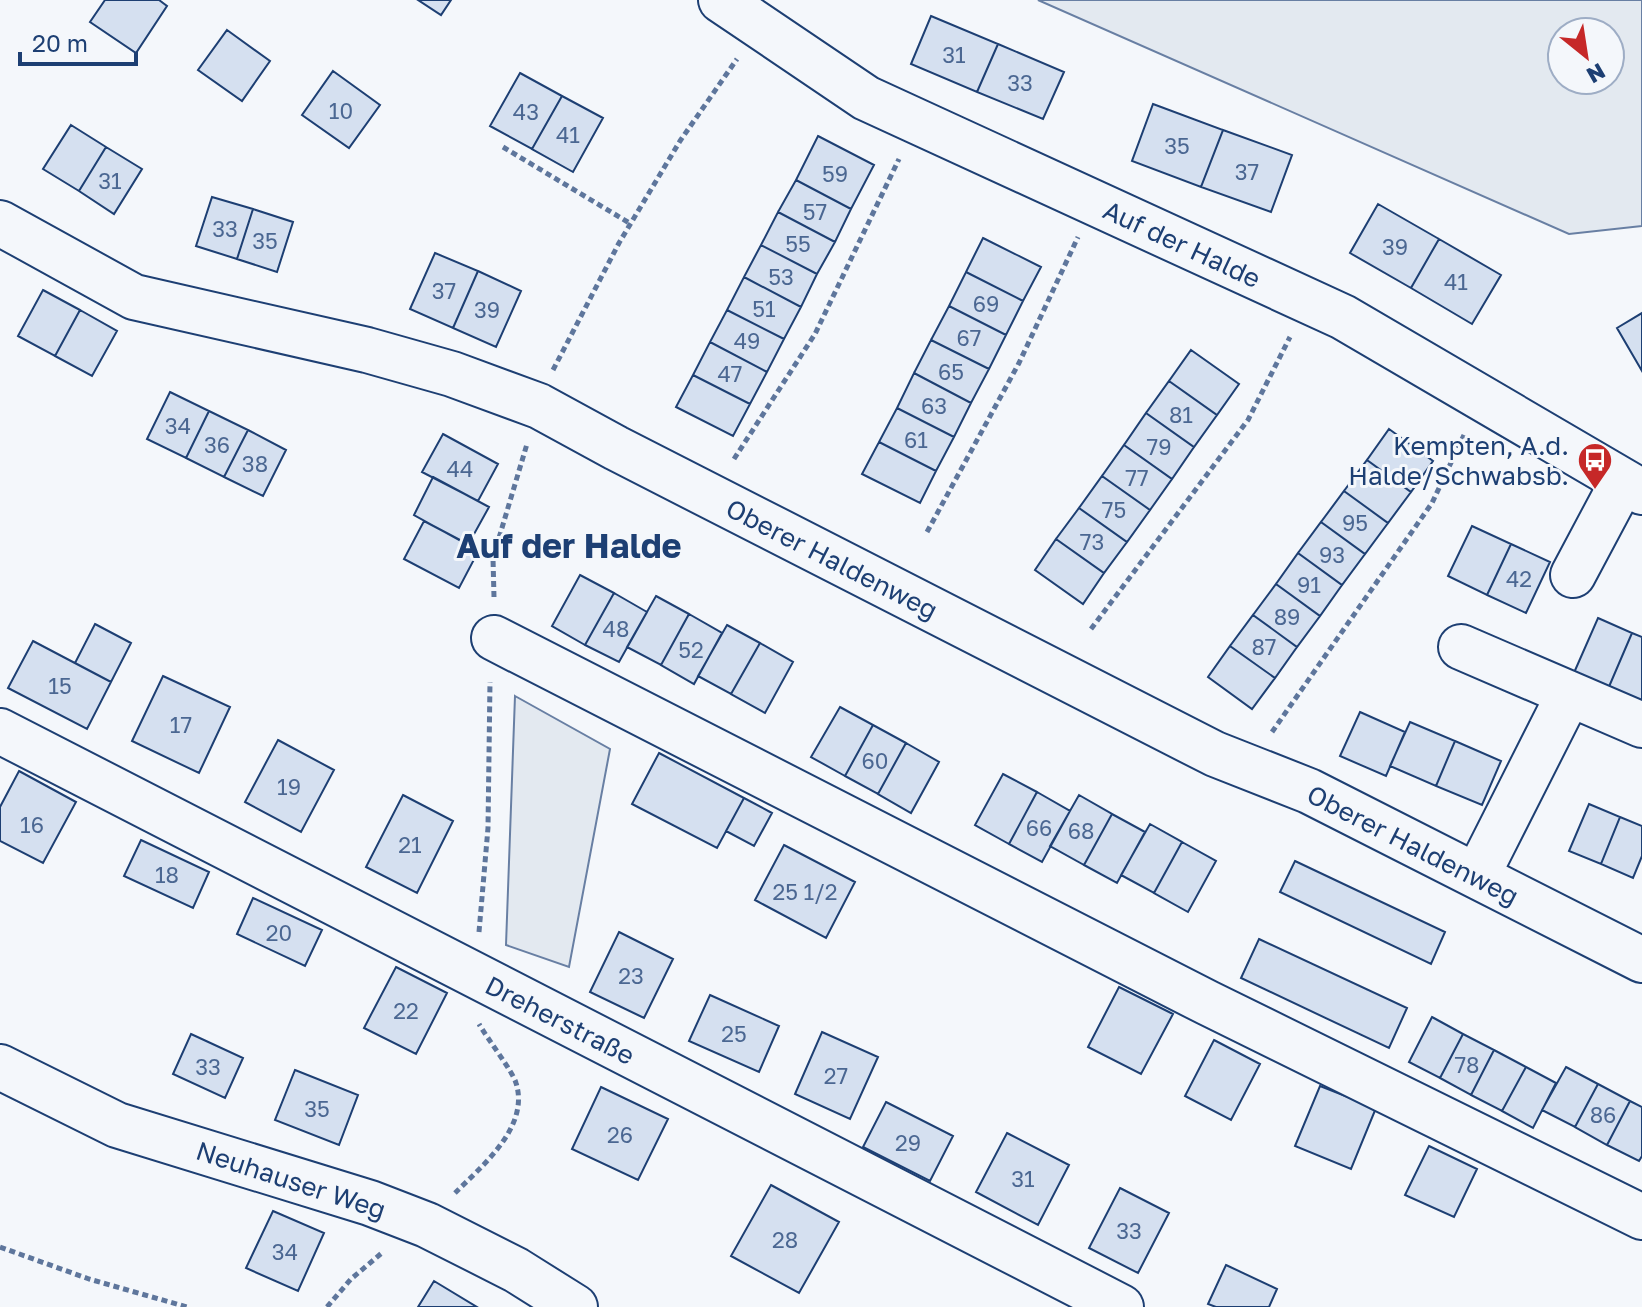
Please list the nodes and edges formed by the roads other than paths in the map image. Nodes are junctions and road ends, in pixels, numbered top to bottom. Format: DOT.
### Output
graph roads {
  1 [pos="721,0"];
  2 [pos="0,223"];
  3 [pos="1633,487"];
  4 [pos="1573,575"];
  5 [pos="494,638"];
  6 [pos="1461,647"];
  7 [pos="1569,694"];
  8 [pos="1642,725"];
  9 [pos="0,731"];
  10 [pos="1477,876"];
  11 [pos="1642,960"];
  12 [pos="0,1067"];
  13 [pos="1642,1217"];
  14 [pos="575,1307"];
  15 [pos="1121,1307"];
  1 -- 3 [label="street, Auf der Halde"];
  2 -- 10 [label="street, Oberer Haldenweg"];
  3 -- 4 [label="street"];
  5 -- 13 [label="street"];
  6 -- 7 [label="street"];
  7 -- 8 [label="street"];
  7 -- 10 [label="street"];
  9 -- 15 [label="street, Dreherstraße"];
  10 -- 11 [label="street, Oberer Haldenweg"];
  12 -- 14 [label="street, Neuhauser Weg"];
}
